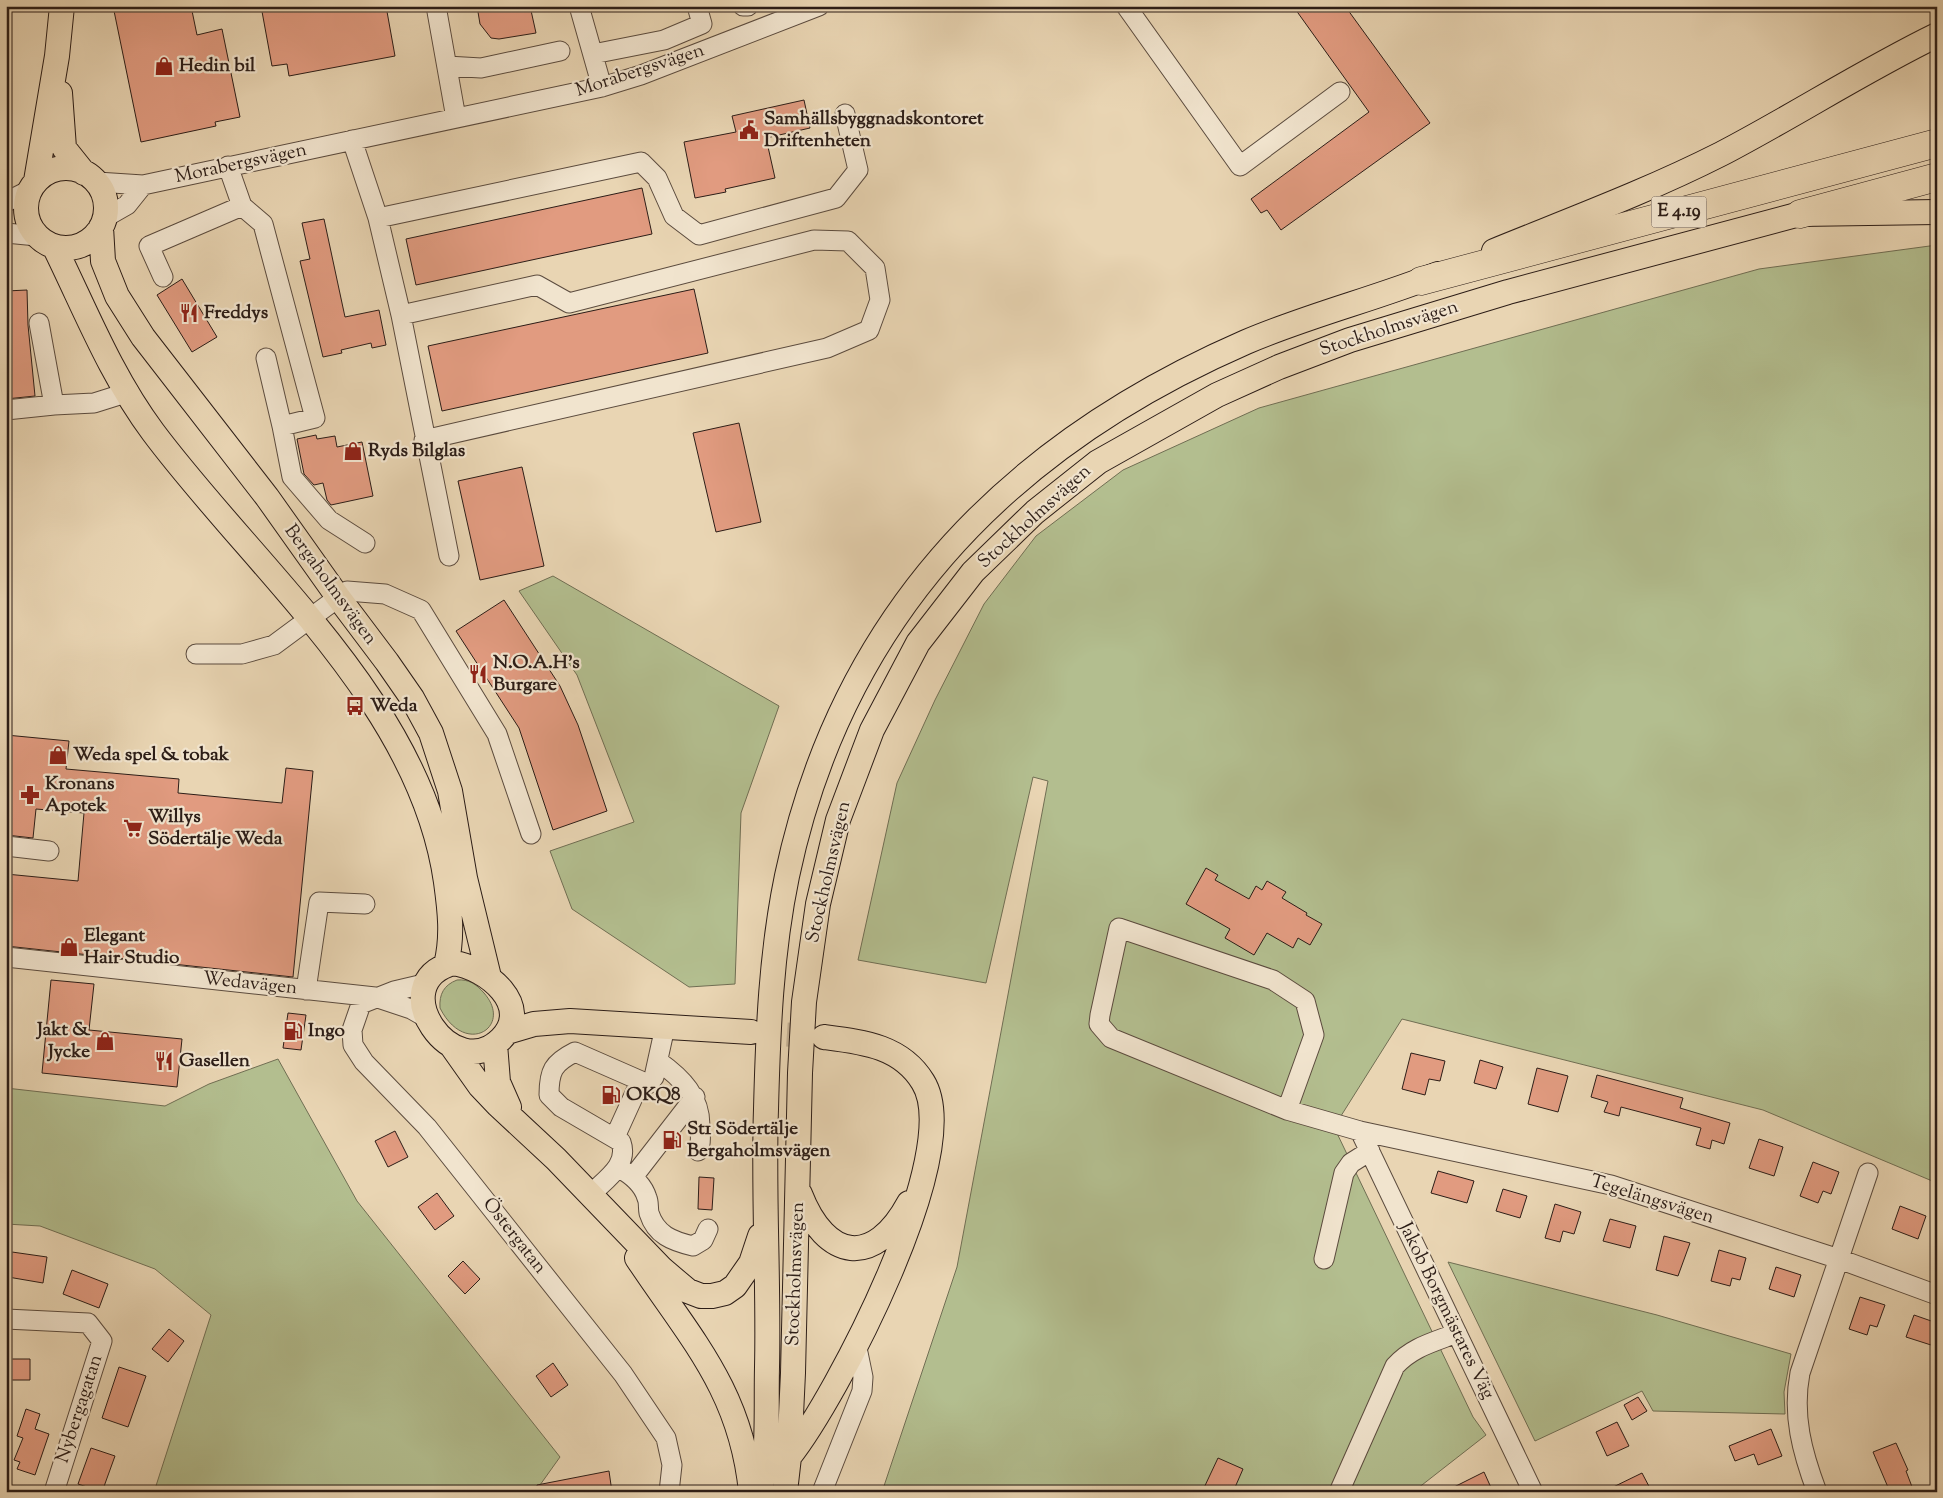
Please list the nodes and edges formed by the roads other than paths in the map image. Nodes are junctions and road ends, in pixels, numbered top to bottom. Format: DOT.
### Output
graph roads {
  1 [pos="62,6"];
  2 [pos="436,6"];
  3 [pos="579,6"];
  4 [pos="697,6"];
  5 [pos="743,6"];
  6 [pos="748,6"];
  7 [pos="818,6"];
  8 [pos="1126,6"];
  9 [pos="1937,35"];
  10 [pos="560,51"];
  11 [pos="593,54"];
  12 [pos="57,56"];
  13 [pos="447,66"];
  14 [pos="602,87"];
  15 [pos="1340,92"];
  16 [pos="845,114"];
  17 [pos="456,118"];
  18 [pos="352,140"];
  19 [pos="1937,143"];
  20 [pos="228,166"];
  21 [pos="90,177"];
  22 [pos="1937,178"];
  23 [pos="33,185"];
  24 [pos="143,185"];
  25 [pos="6,202"];
  26 [pos="242,206"];
  27 [pos="1937,212"];
  28 [pos="1800,214"];
  29 [pos="378,218"];
  30 [pos="104,222"];
  31 [pos="6,233"];
  32 [pos="46,241"];
  33 [pos="163,277"];
  34 [pos="1421,281"];
  35 [pos="401,315"];
  36 [pos="39,324"];
  37 [pos="266,358"];
  38 [pos="129,392"];
  39 [pos="54,405"];
  40 [pos="6,410"];
  41 [pos="282,426"];
  42 [pos="424,440"];
  43 [pos="365,543"];
  44 [pos="449,556"];
  45 [pos="338,597"];
  46 [pos="309,620"];
  47 [pos="196,654"];
  48 [pos="531,834"];
  49 [pos="6,846"];
  50 [pos="49,851"];
  51 [pos="365,904"];
  52 [pos="6,957"];
  53 [pos="446,965"];
  54 [pos="489,977"];
  55 [pos="428,982"];
  56 [pos="306,990"];
  57 [pos="375,997"];
  58 [pos="509,1000"];
  59 [pos="425,1017"];
  60 [pos="570,1021"];
  61 [pos="665,1027"];
  62 [pos="751,1032"];
  63 [pos="824,1037"];
  64 [pos="501,1038"];
  65 [pos="450,1046"];
  66 [pos="658,1061"];
  67 [pos="640,1082"];
  68 [pos="695,1097"];
  69 [pos="1287,1110"];
  70 [pos="515,1118"];
  71 [pos="1360,1131"];
  72 [pos="615,1137"];
  73 [pos="698,1151"];
  74 [pos="1370,1151"];
  75 [pos="626,1172"];
  76 [pos="1868,1173"];
  77 [pos="922,1177"];
  78 [pos="798,1188"];
  79 [pos="598,1202"];
  80 [pos="764,1220"];
  81 [pos="708,1229"];
  82 [pos="1324,1259"];
  83 [pos="1839,1259"];
  84 [pos="1937,1294"];
  85 [pos="6,1319"];
  86 [pos="1457,1334"];
  87 [pos="856,1342"];
  88 [pos="789,1457"];
  89 [pos="54,1492"];
  90 [pos="668,1492"];
  91 [pos="751,1492"];
  92 [pos="760,1492"];
  93 [pos="785,1492"];
  94 [pos="822,1492"];
  95 [pos="1339,1492"];
  96 [pos="1533,1492"];
  97 [pos="1818,1492"];
  1 -- 12 [label="main road"];
  2 -- 13 [label="street"];
  3 -- 11 [label="street"];
  4 -- 11 [label="street"];
  5 -- 6 [label="street"];
  7 -- 14 [label="street, Morabergsvägen"];
  8 -- 15 [label="street"];
  9 -- 34 [label="main road, Stockholmsvägen"];
  10 -- 13 [label="street"];
  11 -- 14 [label="street"];
  12 -- 21 [label="main road"];
  12 -- 23 [label="main road"];
  13 -- 17 [label="street"];
  14 -- 17 [label="street, Morabergsvägen"];
  16 -- 29 [label="street"];
  17 -- 18 [label="street, Morabergsvägen"];
  18 -- 20 [label="street, Morabergsvägen"];
  18 -- 29 [label="street"];
  19 -- 34 [label="highway, E 4.19"];
  20 -- 24 [label="street, Morabergsvägen"];
  20 -- 26 [label="street"];
  21 -- 23 [label="main road"];
  21 -- 24 [label="street, Morabergsvägen"];
  21 -- 30 [label="main road"];
  22 -- 28 [label="highway, E 4.19"];
  23 -- 25 [label="street"];
  23 -- 32 [label="main road"];
  24 -- 30 [label="street"];
  26 -- 33 [label="street"];
  26 -- 41 [label="street"];
  27 -- 28 [label="main road, Stockholmsvägen"];
  28 -- 78 [label="main road, Stockholmsvägen / E 4.19"];
  29 -- 35 [label="street"];
  30 -- 32 [label="main road"];
  30 -- 45 [label="main road, Bergaholmsvägen"];
  31 -- 32 [label="street"];
  32 -- 38 [label="main road, Bergaholmsvägen"];
  34 -- 80 [label="main road, Stockholmsvägen / E 4.19"];
  35 -- 42 [label="street"];
  35 -- 42 [label="street"];
  36 -- 39 [label="street"];
  37 -- 41 [label="street"];
  38 -- 39 [label="street"];
  38 -- 46 [label="main road, Bergaholmsvägen"];
  39 -- 40 [label="street"];
  41 -- 43 [label="street"];
  42 -- 44 [label="street"];
  45 -- 46 [label="street"];
  45 -- 48 [label="street"];
  45 -- 54 [label="main road, Bergaholmsvägen"];
  46 -- 47 [label="street"];
  46 -- 53 [label="main road, Bergaholmsvägen"];
  49 -- 50 [label="street"];
  51 -- 56 [label="street"];
  52 -- 56 [label="street, Wedavägen"];
  53 -- 54 [label="main road"];
  53 -- 55 [label="main road"];
  54 -- 58 [label="main road"];
  55 -- 57 [label="street, Östergatan"];
  55 -- 59 [label="main road"];
  56 -- 57 [label="street, Wedavägen"];
  57 -- 59 [label="street"];
  57 -- 90 [label="street, Östergatan"];
  58 -- 60 [label="main road"];
  58 -- 64 [label="main road"];
  59 -- 65 [label="main road"];
  60 -- 61 [label="main road"];
  60 -- 64 [label="main road"];
  61 -- 62 [label="main road"];
  61 -- 66 [label="street"];
  63 -- 77 [label="main road"];
  64 -- 65 [label="main road"];
  64 -- 70 [label="main road"];
  65 -- 70 [label="main road"];
  66 -- 67 [label="street"];
  66 -- 68 [label="street"];
  67 -- 72 [label="street"];
  67 -- 72 [label="street"];
  68 -- 73 [label="street"];
  68 -- 75 [label="street"];
  69 -- 69 [label="street, Tegelängsvägen"];
  69 -- 71 [label="street, Tegelängsvägen"];
  70 -- 79 [label="main road"];
  71 -- 74 [label="street, Jakob Borgmästares Väg"];
  71 -- 83 [label="street, Tegelängsvägen"];
  72 -- 75 [label="street"];
  74 -- 82 [label="street"];
  74 -- 86 [label="street, Jakob Borgmästares Väg"];
  75 -- 79 [label="street"];
  75 -- 81 [label="street"];
  76 -- 83 [label="street"];
  77 -- 78 [label="main road"];
  77 -- 87 [label="main road"];
  78 -- 88 [label="main road, Stockholmsvägen / E 4.19"];
  79 -- 80 [label="main road"];
  79 -- 91 [label="main road"];
  80 -- 92 [label="main road, Stockholmsvägen / E 4.19"];
  83 -- 84 [label="street, Tegelängsvägen"];
  83 -- 97 [label="street"];
  85 -- 89 [label="street, Nybergagatan"];
  86 -- 95 [label="street"];
  86 -- 96 [label="street, Jakob Borgmästares Väg"];
  87 -- 88 [label="main road"];
  87 -- 94 [label="street"];
  88 -- 93 [label="main road, Stockholmsvägen / E 4.19"];
}
